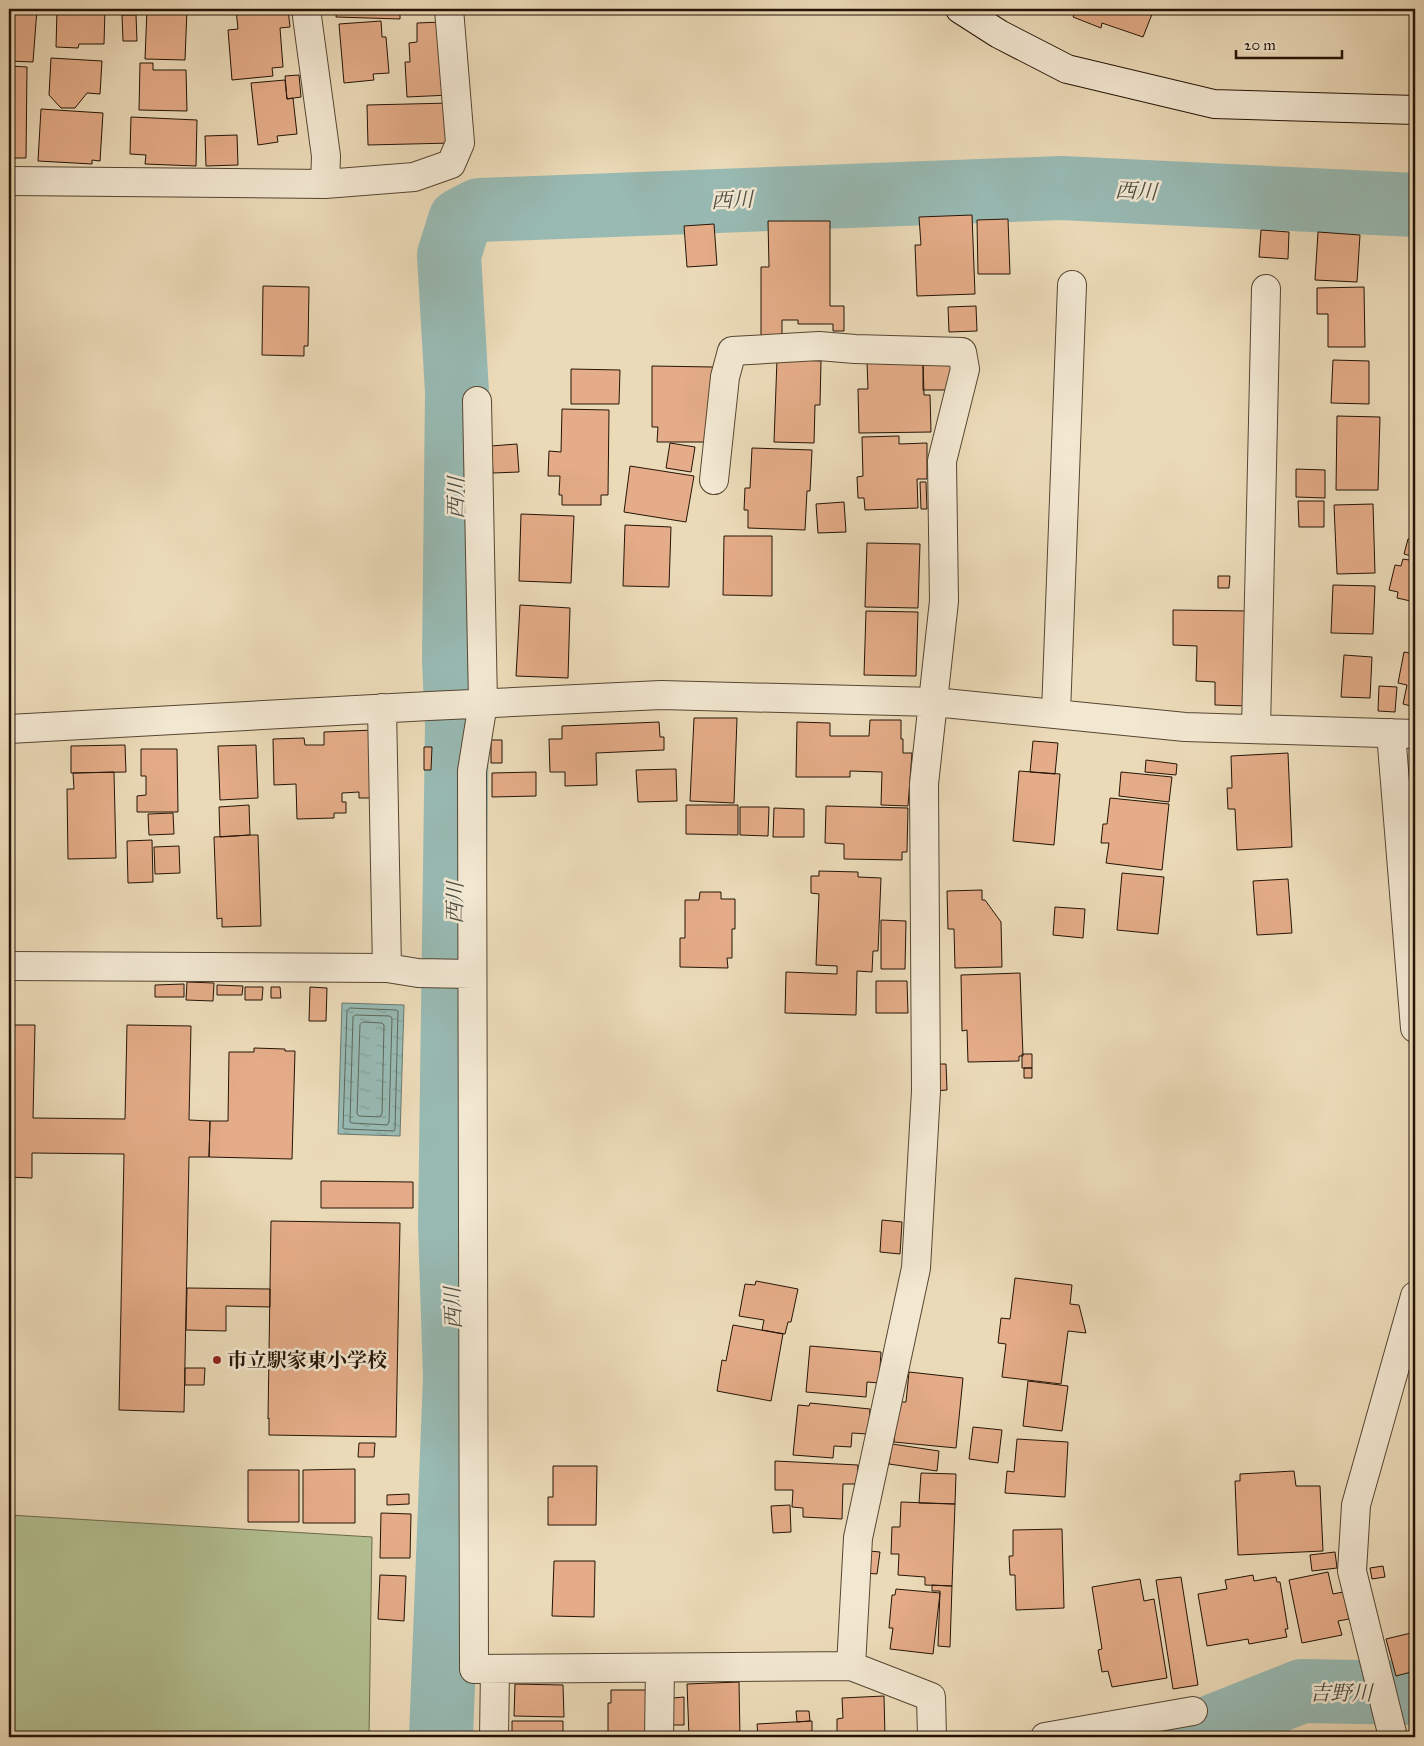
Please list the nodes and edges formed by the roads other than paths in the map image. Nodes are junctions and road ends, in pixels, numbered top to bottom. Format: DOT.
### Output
graph roads {
  1 [pos="306,9"];
  2 [pos="449,9"];
  3 [pos="960,9"];
  4 [pos="1415,110"];
  5 [pos="9,182"];
  6 [pos="325,184"];
  7 [pos="1072,285"];
  8 [pos="1266,289"];
  9 [pos="477,401"];
  10 [pos="714,480"];
  11 [pos="934,702"];
  12 [pos="483,703"];
  13 [pos="382,708"];
  14 [pos="1056,713"];
  15 [pos="9,729"];
  16 [pos="1256,729"];
  17 [pos="1403,734"];
  18 [pos="9,966"];
  19 [pos="387,968"];
  20 [pos="472,974"];
  21 [pos="1415,1028"];
  22 [pos="1415,1296"];
  23 [pos="851,1666"];
  24 [pos="660,1668"];
  25 [pos="495,1669"];
  26 [pos="1193,1711"];
  27 [pos="494,1737"];
  28 [pos="659,1737"];
  29 [pos="932,1737"];
  30 [pos="1045,1737"];
  31 [pos="1393,1737"];
  1 -- 6 [label="street"];
  2 -- 6 [label="street"];
  3 -- 4 [label="street"];
  5 -- 6 [label="street"];
  7 -- 14 [label="street"];
  8 -- 16 [label="street"];
  9 -- 12 [label="street"];
  10 -- 11 [label="street"];
  11 -- 12 [label="street"];
  11 -- 14 [label="street"];
  11 -- 23 [label="street"];
  12 -- 13 [label="street"];
  12 -- 20 [label="street"];
  13 -- 15 [label="street"];
  13 -- 19 [label="street"];
  14 -- 16 [label="street"];
  16 -- 17 [label="street"];
  17 -- 21 [label="street"];
  18 -- 19 [label="street"];
  19 -- 20 [label="street"];
  20 -- 25 [label="street"];
  22 -- 31 [label="street"];
  23 -- 24 [label="street"];
  23 -- 29 [label="street"];
  24 -- 25 [label="street"];
  24 -- 28 [label="street"];
  25 -- 27 [label="street"];
  26 -- 30 [label="street"];
}
